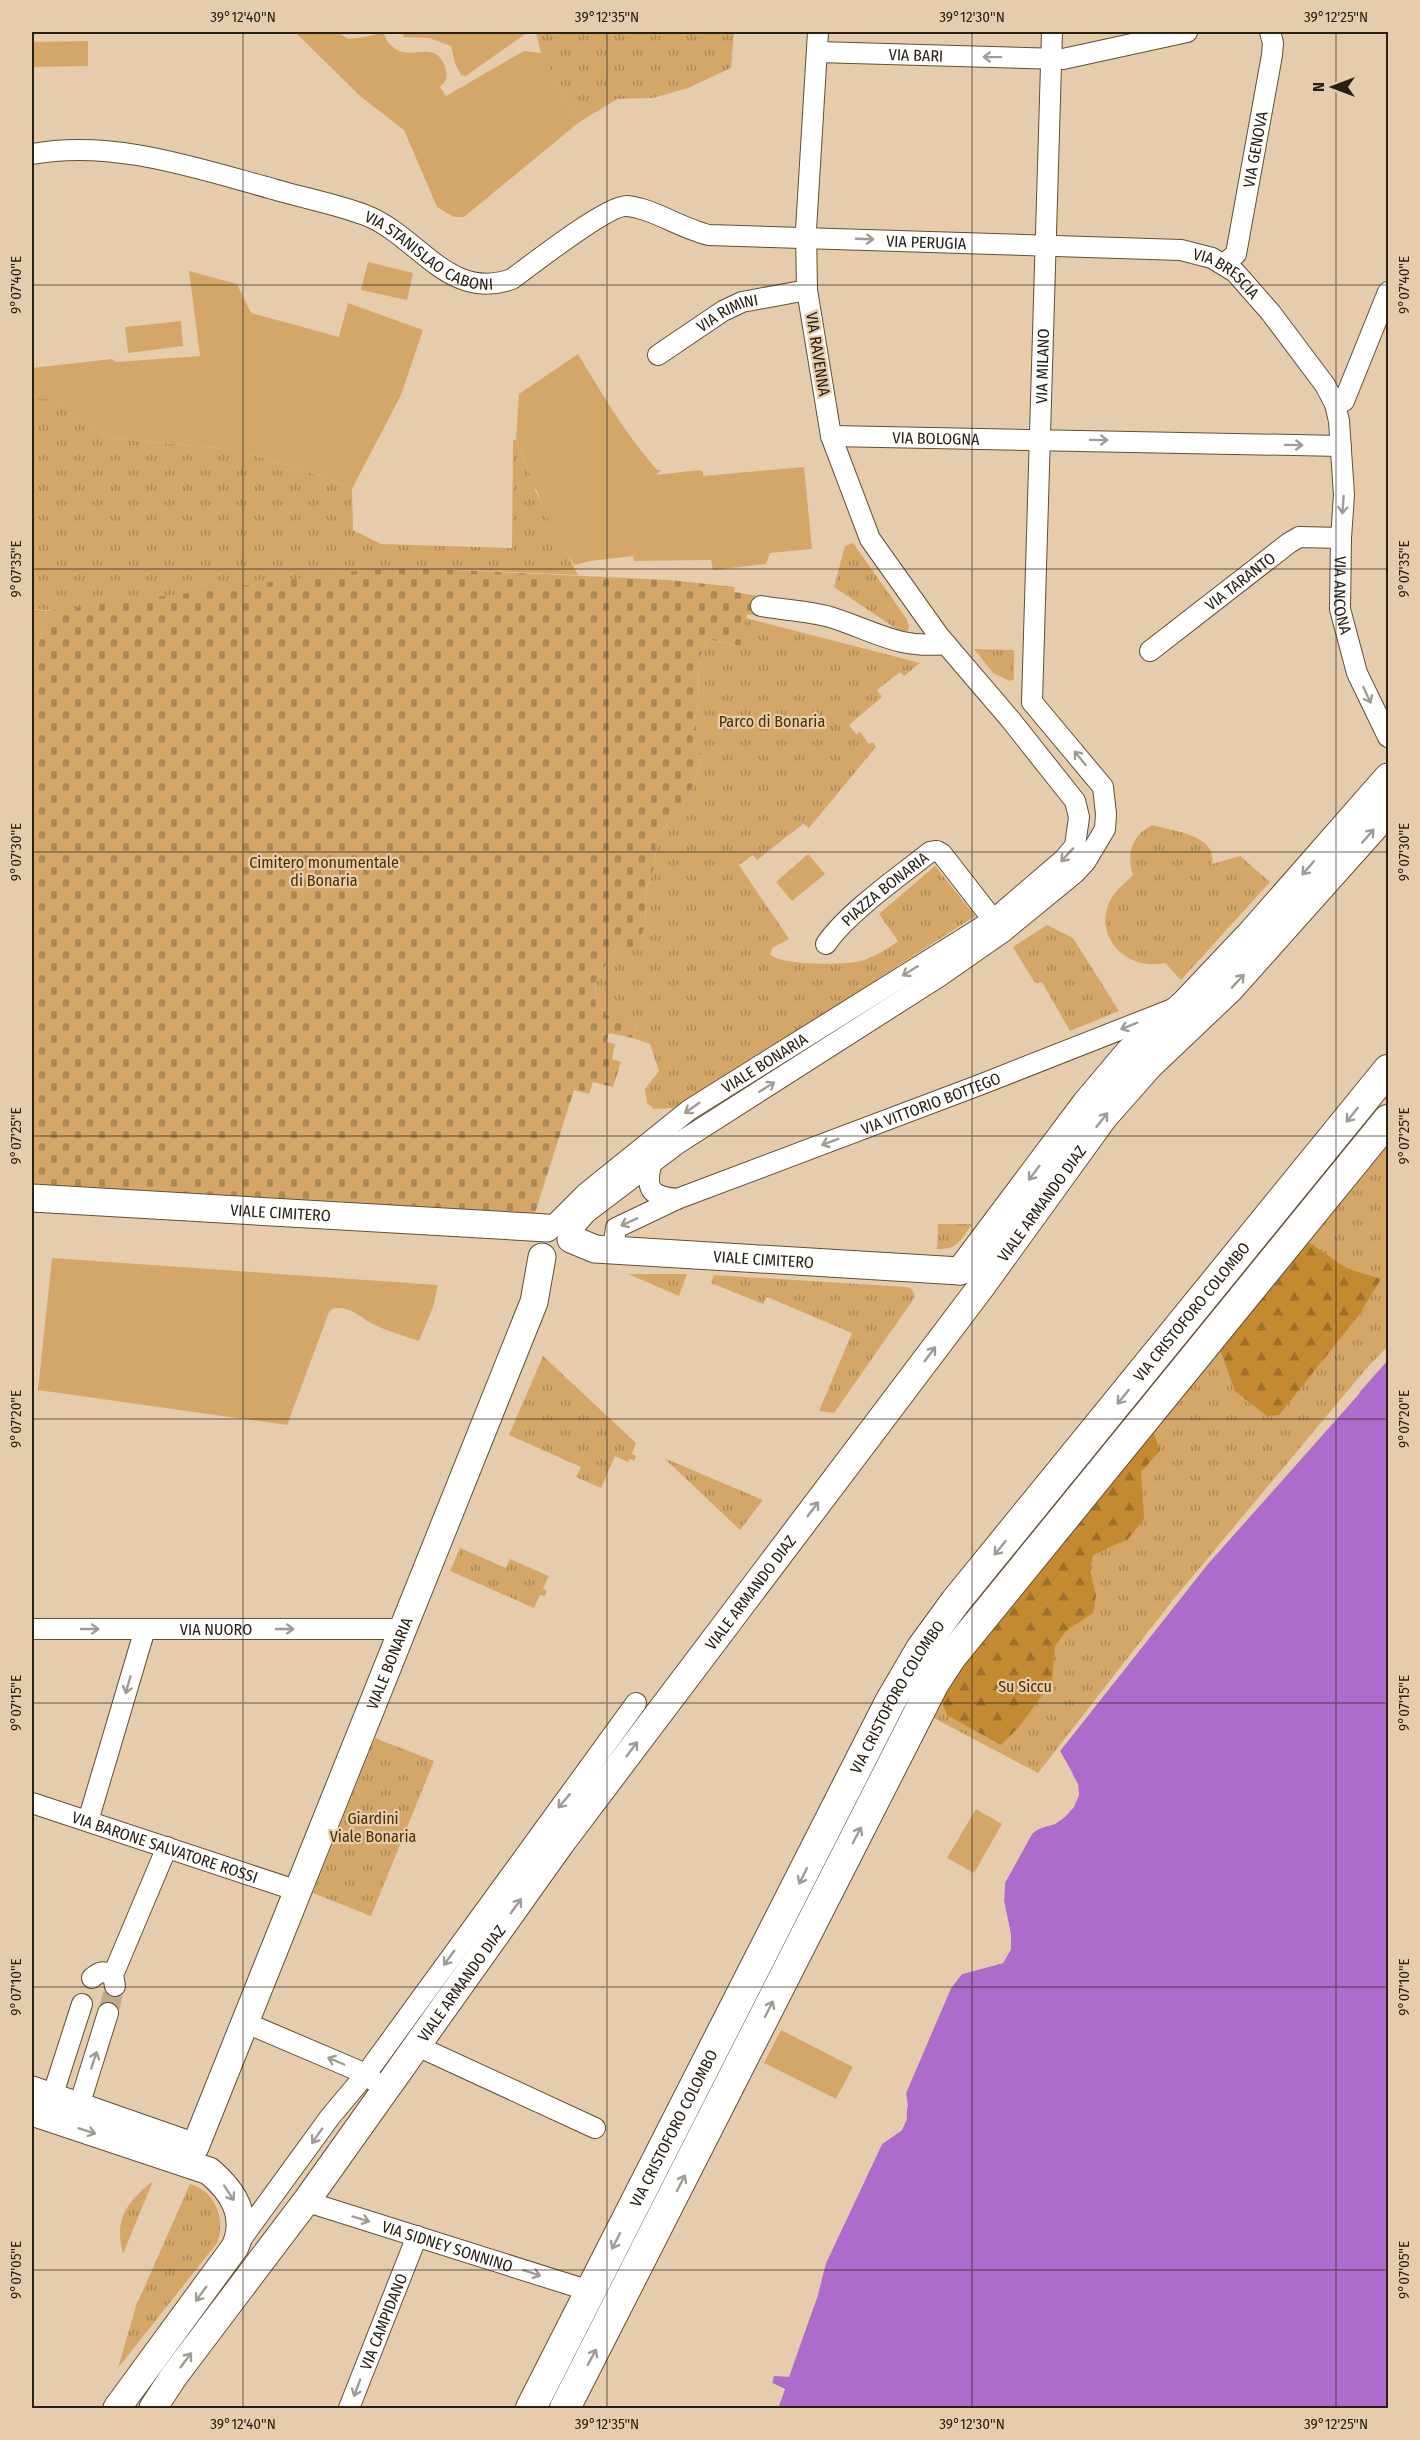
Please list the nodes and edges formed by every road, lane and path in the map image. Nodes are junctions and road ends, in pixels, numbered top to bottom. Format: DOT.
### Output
graph roads {
  1 [pos="818,32"];
  2 [pos="1052,32"];
  3 [pos="1186,32"];
  4 [pos="1270,32"];
  5 [pos="817,52"];
  6 [pos="1051,58"];
  7 [pos="32,154"];
  8 [pos="806,237"];
  9 [pos="1046,245"];
  10 [pos="1224,264"];
  11 [pos="807,290"];
  12 [pos="1389,292"];
  13 [pos="658,355"];
  14 [pos="1337,412"];
  15 [pos="831,436"];
  16 [pos="1041,439"];
  17 [pos="1341,446"];
  18 [pos="1341,538"];
  19 [pos="761,606"];
  20 [pos="946,645"];
  21 [pos="1150,651"];
  22 [pos="1032,702"];
  23 [pos="1010,719"];
  24 [pos="1389,737"];
  25 [pos="1389,777"];
  26 [pos="1103,787"];
  27 [pos="1075,801"];
  28 [pos="1389,812"];
  29 [pos="998,926"];
  30 [pos="826,944"];
  31 [pos="1184,1004"];
  32 [pos="1389,1070"];
  33 [pos="1389,1120"];
  34 [pos="651,1165"];
  35 [pos="32,1198"];
  36 [pos="677,1199"];
  37 [pos="553,1240"];
  38 [pos="604,1249"];
  39 [pos="971,1279"];
  40 [pos="32,1629"];
  41 [pos="145,1629"];
  42 [pos="403,1629"];
  43 [pos="636,1703"];
  44 [pos="32,1803"];
  45 [pos="88,1821"];
  46 [pos="167,1847"];
  47 [pos="298,1891"];
  48 [pos="92,1978"];
  49 [pos="82,2004"];
  50 [pos="108,2013"];
  51 [pos="244,2022"];
  52 [pos="416,2045"];
  53 [pos="376,2082"];
  54 [pos="38,2100"];
  55 [pos="79,2106"];
  56 [pos="595,2128"];
  57 [pos="186,2150"];
  58 [pos="307,2200"];
  59 [pos="417,2236"];
  60 [pos="235,2247"];
  61 [pos="590,2291"];
  62 [pos="117,2409"];
  63 [pos="153,2409"];
  64 [pos="350,2409"];
  65 [pos="531,2409"];
  66 [pos="566,2409"];
  1 -- 5 [label="street, VIA RAVENNA"];
  2 -- 6 [label="street, VIA MILANO"];
  3 -- 6 [label="street"];
  4 -- 10 [label="street, VIA GENOVA"];
  6 -- 5 [label="street, VIA BARI, one-way"];
  5 -- 8 [label="street, VIA RAVENNA"];
  6 -- 9 [label="street, VIA MILANO"];
  7 -- 8 [label="street, VIA STANISLAO CABONI"];
  8 -- 9 [label="street, VIA PERUGIA, one-way"];
  8 -- 11 [label="street, VIA RAVENNA"];
  9 -- 10 [label="street, VIA BRESCIA"];
  9 -- 16 [label="street, VIA MILANO"];
  10 -- 14 [label="street, VIA BRESCIA"];
  11 -- 13 [label="street, VIA RIMINI"];
  11 -- 15 [label="street, VIA RAVENNA"];
  12 -- 14 [label="street"];
  14 -- 17 [label="street, VIA ANCONA"];
  15 -- 16 [label="street, VIA BOLOGNA"];
  15 -- 20 [label="street, VIA RAVENNA"];
  16 -- 17 [label="street, one-way"];
  16 -- 22 [label="street, VIA MILANO"];
  17 -- 18 [label="street, VIA ANCONA, one-way"];
  18 -- 21 [label="street, VIA TARANTO"];
  18 -- 24 [label="street, VIA ANCONA, one-way"];
  19 -- 20 [label="street"];
  20 -- 23 [label="street, VIA RAVENNA"];
  22 -- 23 [label="street"];
  26 -- 22 [label="street, one-way"];
  23 -- 27 [label="street"];
  25 -- 31 [label="main road, VIALE ARMANDO DIAZ, one-way"];
  26 -- 27 [label="street"];
  26 -- 29 [label="street, VIALE BONARIA"];
  27 -- 29 [label="street, VIALE BONARIA, one-way"];
  39 -- 28 [label="main road, VIALE ARMANDO DIAZ, one-way"];
  29 -- 30 [label="street, PIAZZA BONARIA"];
  34 -- 29 [label="street, VIALE BONARIA, one-way"];
  29 -- 37 [label="street, VIALE BONARIA, one-way"];
  31 -- 36 [label="street, VIA VITTORIO BOTTEGO, one-way"];
  31 -- 39 [label="main road, VIALE ARMANDO DIAZ, one-way"];
  32 -- 61 [label="main road, VIA CRISTOFORO COLOMBO, one-way"];
  66 -- 33 [label="main road, VIA CRISTOFORO COLOMBO, one-way"];
  34 -- 36 [label="street"];
  34 -- 37 [label="street, VIALE BONARIA"];
  35 -- 37 [label="main road, VIALE CIMITERO"];
  36 -- 38 [label="street, VIA VITTORIO BOTTEGO, one-way"];
  37 -- 38 [label="main road, VIALE CIMITERO"];
  37 -- 42 [label="main road, VIALE BONARIA"];
  38 -- 39 [label="main road, VIALE CIMITERO"];
  52 -- 39 [label="main road, VIALE ARMANDO DIAZ, one-way"];
  40 -- 41 [label="street, VIA NUORO, one-way"];
  41 -- 42 [label="street, VIA NUORO, one-way"];
  41 -- 45 [label="street, one-way"];
  42 -- 47 [label="main road, VIALE BONARIA"];
  43 -- 53 [label="street, VIALE ARMANDO DIAZ, one-way"];
  44 -- 45 [label="street, VIA BARONE SALVATORE ROSSI"];
  45 -- 46 [label="street, VIA BARONE SALVATORE ROSSI"];
  46 -- 47 [label="street, VIA BARONE SALVATORE ROSSI"];
  46 -- 48 [label="street"];
  47 -- 51 [label="main road, VIALE BONARIA"];
  49 -- 54 [label="street"];
  55 -- 50 [label="street, one-way"];
  53 -- 51 [label="street, one-way"];
  51 -- 57 [label="main road, VIALE BONARIA"];
  52 -- 53 [label="main road, VIALE ARMANDO DIAZ"];
  52 -- 56 [label="street"];
  53 -- 58 [label="main road, VIALE ARMANDO DIAZ"];
  53 -- 60 [label="street, VIALE ARMANDO DIAZ, one-way"];
  54 -- 55 [label="main road"];
  54 -- 57 [label="main road, one-way"];
  55 -- 57 [label="main road"];
  57 -- 60 [label="main road, one-way"];
  58 -- 59 [label="street, VIA SIDNEY SONNINO, one-way"];
  63 -- 58 [label="main road, VIALE ARMANDO DIAZ, one-way"];
  59 -- 61 [label="street, VIA SIDNEY SONNINO, one-way"];
  59 -- 64 [label="street, VIA CAMPIDANO, one-way"];
  60 -- 62 [label="main road, VIALE ARMANDO DIAZ, one-way"];
  61 -- 65 [label="main road, VIA CRISTOFORO COLOMBO"];
}
